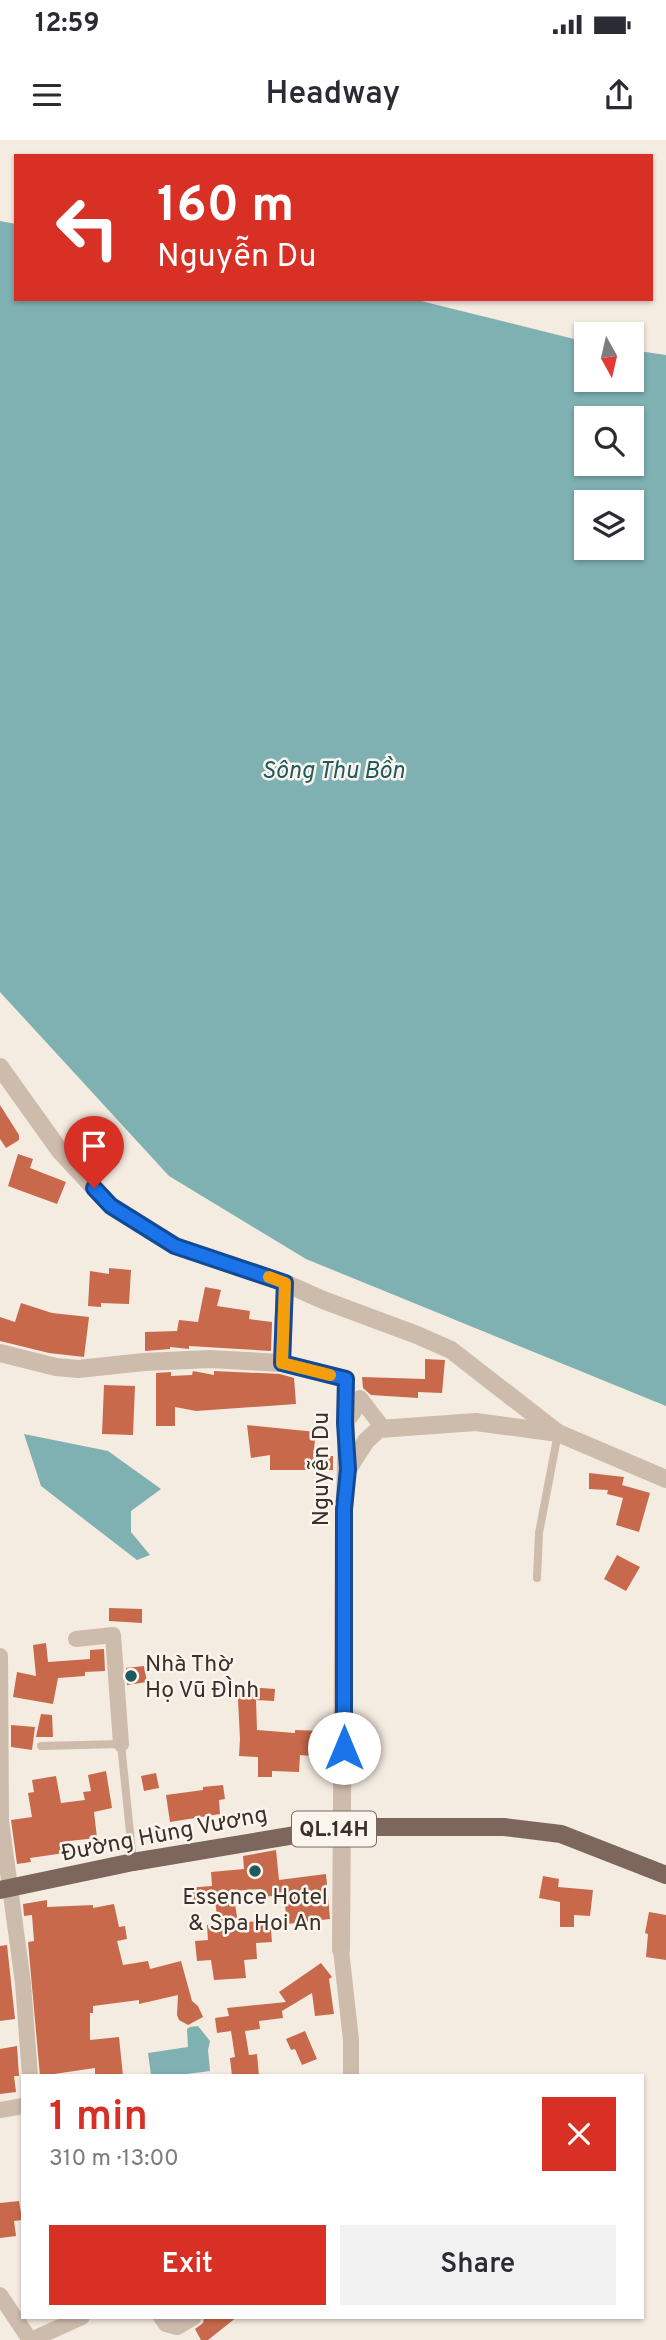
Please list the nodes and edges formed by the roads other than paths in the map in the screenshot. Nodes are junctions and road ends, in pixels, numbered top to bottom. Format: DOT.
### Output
graph roads {
  1 [pos="0,1067"];
  2 [pos="285,1283"];
  3 [pos="0,1353"];
  4 [pos="282,1363"];
  5 [pos="345,1423"];
  6 [pos="383,1428"];
  7 [pos="558,1433"];
  8 [pos="348,1469"];
  9 [pos="666,1479"];
  10 [pos="537,1578"];
  11 [pos="76,1639"];
  12 [pos="0,1656"];
  13 [pos="0,1675"];
  14 [pos="0,1700"];
  15 [pos="121,1744"];
  16 [pos="41,1746"];
  17 [pos="344,1827"];
  18 [pos="133,1863"];
  19 [pos="666,1875"];
  20 [pos="4,1889"];
  21 [pos="341,1950"];
  22 [pos="30,2074"];
  23 [pos="351,2074"];
  24 [pos="21,2106"];
  25 [pos="0,2110"];
  26 [pos="0,2295"];
  27 [pos="78,2319"];
  28 [pos="163,2319"];
  29 [pos="191,2319"];
  30 [pos="31,2340"];
  1 -- 2 [label="street"];
  2 -- 4 [label="street"];
  2 -- 7 [label="street"];
  3 -- 4 [label="street"];
  4 -- 5 [label="street, Nguyễn Du"];
  5 -- 6 [label="street"];
  5 -- 8 [label="street, Nguyễn Du"];
  6 -- 7 [label="street"];
  6 -- 8 [label="street"];
  7 -- 9 [label="street"];
  7 -- 10 [label="lane"];
  8 -- 17 [label="street, Nguyễn Du"];
  11 -- 15 [label="street"];
  12 -- 13 [label="street"];
  13 -- 14 [label="street"];
  14 -- 20 [label="street"];
  15 -- 16 [label="lane"];
  15 -- 18 [label="lane"];
  17 -- 18 [label="main road, Đường Hùng Vương / QL.14H"];
  17 -- 19 [label="main road, Đường Hùng Vương / QL.14H"];
  17 -- 21 [label="street, Nguyễn Du"];
  18 -- 20 [label="main road, Đường Hùng Vương / QL.14H"];
  20 -- 22 [label="street"];
  21 -- 23 [label="street"];
  24 -- 25 [label="street"];
  26 -- 30 [label="street"];
  27 -- 30 [label="street"];
  28 -- 29 [label="street"];
}
